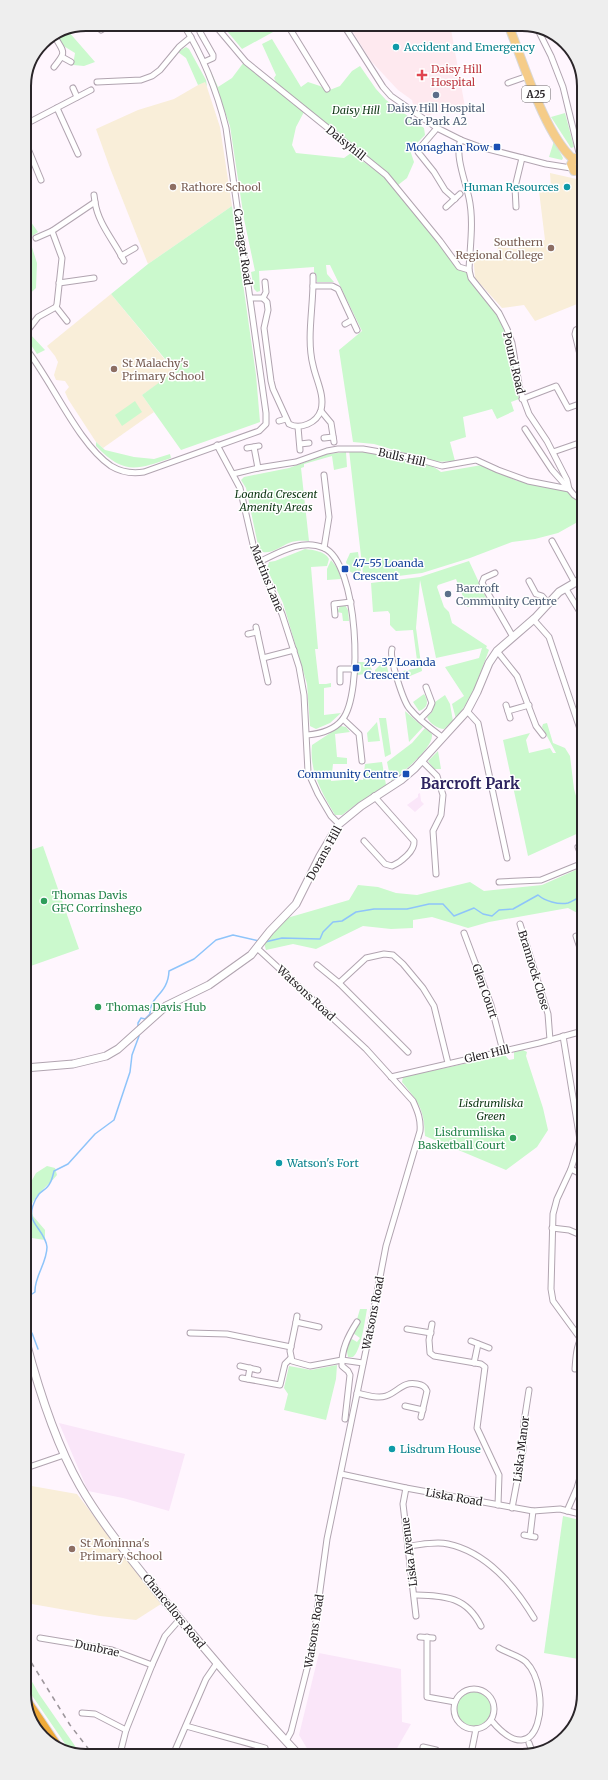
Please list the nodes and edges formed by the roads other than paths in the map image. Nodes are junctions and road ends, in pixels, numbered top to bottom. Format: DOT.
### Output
graph roads {
  1 [pos="187,31"];
  2 [pos="220,31"];
  3 [pos="292,31"];
  4 [pos="347,31"];
  5 [pos="511,31"];
  6 [pos="200,32"];
  7 [pos="540,34"];
  8 [pos="191,37"];
  9 [pos="57,39"];
  10 [pos="62,57"];
  11 [pos="71,62"];
  12 [pos="204,62"];
  13 [pos="54,67"];
  14 [pos="528,76"];
  15 [pos="97,82"];
  16 [pos="508,84"];
  17 [pos="73,88"];
  18 [pos="327,89"];
  19 [pos="91,90"];
  20 [pos="77,97"];
  21 [pos="57,108"];
  22 [pos="31,121"];
  23 [pos="437,128"];
  24 [pos="461,140"];
  25 [pos="577,153"];
  26 [pos="78,154"];
  27 [pos="31,156"];
  28 [pos="577,157"];
  29 [pos="522,158"];
  30 [pos="577,159"];
  31 [pos="571,168"];
  32 [pos="577,171"];
  33 [pos="41,180"];
  34 [pos="94,194"];
  35 [pos="460,194"];
  36 [pos="455,199"];
  37 [pos="95,202"];
  38 [pos="446,207"];
  39 [pos="516,207"];
  40 [pos="52,231"];
  41 [pos="36,238"];
  42 [pos="134,248"];
  43 [pos="469,270"];
  44 [pos="313,276"];
  45 [pos="94,278"];
  46 [pos="265,282"];
  47 [pos="59,283"];
  48 [pos="313,286"];
  49 [pos="251,298"];
  50 [pos="263,298"];
  51 [pos="56,307"];
  52 [pos="352,320"];
  53 [pos="66,321"];
  54 [pos="345,324"];
  55 [pos="31,326"];
  56 [pos="357,330"];
  57 [pos="577,330"];
  58 [pos="577,342"];
  59 [pos="31,355"];
  60 [pos="522,399"];
  61 [pos="577,405"];
  62 [pos="321,411"];
  63 [pos="286,419"];
  64 [pos="280,421"];
  65 [pos="298,427"];
  66 [pos="525,429"];
  67 [pos="324,438"];
  68 [pos="309,443"];
  69 [pos="577,444"];
  70 [pos="217,445"];
  71 [pos="247,448"];
  72 [pos="553,452"];
  73 [pos="258,468"];
  74 [pos="234,474"];
  75 [pos="324,475"];
  76 [pos="569,489"];
  77 [pos="577,496"];
  78 [pos="552,541"];
  79 [pos="324,548"];
  80 [pos="258,562"];
  81 [pos="495,573"];
  82 [pos="529,581"];
  83 [pos="575,583"];
  84 [pos="566,588"];
  85 [pos="351,602"];
  86 [pos="548,603"];
  87 [pos="577,606"];
  88 [pos="335,615"];
  89 [pos="533,620"];
  90 [pos="248,634"];
  91 [pos="513,637"];
  92 [pos="392,649"];
  93 [pos="294,650"];
  94 [pos="497,651"];
  95 [pos="263,658"];
  96 [pos="354,669"];
  97 [pos="268,682"];
  98 [pos="340,682"];
  99 [pos="426,687"];
  100 [pos="506,705"];
  101 [pos="529,705"];
  102 [pos="466,711"];
  103 [pos="508,711"];
  104 [pos="510,718"];
  105 [pos="343,719"];
  106 [pos="420,719"];
  107 [pos="577,720"];
  108 [pos="306,735"];
  109 [pos="543,735"];
  110 [pos="442,738"];
  111 [pos="421,760"];
  112 [pos="362,761"];
  113 [pos="374,796"];
  114 [pos="339,824"];
  115 [pos="364,841"];
  116 [pos="507,858"];
  117 [pos="577,865"];
  118 [pos="436,874"];
  119 [pos="499,882"];
  120 [pos="520,924"];
  121 [pos="464,932"];
  122 [pos="576,936"];
  123 [pos="577,939"];
  124 [pos="258,946"];
  125 [pos="317,965"];
  126 [pos="339,983"];
  127 [pos="577,1032"];
  128 [pos="563,1036"];
  129 [pos="550,1040"];
  130 [pos="503,1051"];
  131 [pos="408,1052"];
  132 [pos="448,1063"];
  133 [pos="31,1068"];
  134 [pos="391,1077"];
  135 [pos="577,1122"];
  136 [pos="577,1150"];
  137 [pos="571,1169"];
  138 [pos="577,1172"];
  139 [pos="552,1228"];
  140 [pos="577,1233"];
  141 [pos="297,1316"];
  142 [pos="296,1322"];
  143 [pos="356,1322"];
  144 [pos="432,1324"];
  145 [pos="319,1327"];
  146 [pos="407,1329"];
  147 [pos="190,1333"];
  148 [pos="431,1333"];
  149 [pos="577,1334"];
  150 [pos="470,1341"];
  151 [pos="478,1344"];
  152 [pos="291,1347"];
  153 [pos="489,1348"];
  154 [pos="577,1348"];
  155 [pos="31,1358"];
  156 [pos="290,1359"];
  157 [pos="342,1360"];
  158 [pos="363,1363"];
  159 [pos="474,1363"];
  160 [pos="240,1366"];
  161 [pos="250,1368"];
  162 [pos="575,1369"];
  163 [pos="258,1370"];
  164 [pos="530,1390"];
  165 [pos="357,1393"];
  166 [pos="405,1406"];
  167 [pos="423,1410"];
  168 [pos="422,1417"];
  169 [pos="345,1419"];
  170 [pos="64,1454"];
  171 [pos="31,1466"];
  172 [pos="341,1474"];
  173 [pos="406,1488"];
  174 [pos="577,1490"];
  175 [pos="498,1505"];
  176 [pos="512,1508"];
  177 [pos="533,1511"];
  178 [pos="567,1511"];
  179 [pos="577,1513"];
  180 [pos="524,1535"];
  181 [pos="408,1546"];
  182 [pos="414,1595"];
  183 [pos="416,1616"];
  184 [pos="534,1618"];
  185 [pos="180,1619"];
  186 [pos="481,1626"];
  187 [pos="420,1637"];
  188 [pos="40,1638"];
  189 [pos="427,1638"];
  190 [pos="434,1638"];
  191 [pos="499,1648"];
  192 [pos="217,1663"];
  193 [pos="152,1665"];
  194 [pos="455,1702"];
  195 [pos="34,1712"];
  196 [pos="82,1713"];
  197 [pos="491,1720"];
  198 [pos="186,1726"];
  199 [pos="476,1729"];
  200 [pos="126,1730"];
  201 [pos="50,1736"];
  202 [pos="286,1741"];
  203 [pos="529,1743"];
  204 [pos="265,1748"];
  205 [pos="424,1748"];
  206 [pos="121,1749"];
  207 [pos="176,1749"];
  208 [pos="293,1749"];
  209 [pos="430,1749"];
  210 [pos="472,1749"];
  211 [pos="531,1749"];
  1 -- 8 [label="street, Carnagat Road"];
  2 -- 43 [label="street, Daisyhill"];
  3 -- 18 [label="street"];
  4 -- 23 [label="street"];
  5 -- 14 [label="main road, A25"];
  6 -- 12 [label="street"];
  7 -- 25 [label="street"];
  8 -- 12 [label="street, Carnagat Road"];
  8 -- 15 [label="street"];
  9 -- 10 [label="street"];
  10 -- 11 [label="street"];
  10 -- 13 [label="street"];
  12 -- 49 [label="street, Carnagat Road"];
  14 -- 16 [label="street"];
  14 -- 28 [label="main road, A25"];
  17 -- 20 [label="street"];
  19 -- 20 [label="street"];
  20 -- 21 [label="street"];
  21 -- 22 [label="street"];
  21 -- 26 [label="street"];
  23 -- 24 [label="street"];
  23 -- 36 [label="street"];
  24 -- 29 [label="street"];
  24 -- 43 [label="street"];
  27 -- 33 [label="street"];
  29 -- 31 [label="street"];
  29 -- 39 [label="street"];
  30 -- 31 [label="main road"];
  31 -- 32 [label="main road"];
  34 -- 37 [label="street"];
  35 -- 36 [label="street"];
  36 -- 38 [label="street"];
  37 -- 40 [label="street"];
  37 -- 42 [label="street"];
  40 -- 41 [label="street"];
  40 -- 47 [label="street"];
  43 -- 60 [label="street, Pound Road"];
  44 -- 48 [label="street"];
  45 -- 47 [label="street"];
  46 -- 50 [label="street"];
  47 -- 51 [label="street"];
  48 -- 52 [label="street"];
  48 -- 62 [label="street"];
  49 -- 50 [label="street"];
  49 -- 70 [label="street, Carnagat Road"];
  50 -- 63 [label="street"];
  51 -- 53 [label="street"];
  51 -- 55 [label="street"];
  52 -- 54 [label="street"];
  52 -- 56 [label="street"];
  57 -- 58 [label="street"];
  59 -- 70 [label="street"];
  60 -- 61 [label="street"];
  60 -- 72 [label="street, Pound Road"];
  62 -- 65 [label="street"];
  62 -- 67 [label="street"];
  63 -- 64 [label="street"];
  63 -- 65 [label="street"];
  65 -- 68 [label="street"];
  66 -- 76 [label="street"];
  69 -- 72 [label="street"];
  70 -- 74 [label="street, Martins Lane"];
  71 -- 73 [label="street"];
  72 -- 76 [label="street, Pound Road"];
  73 -- 74 [label="street, Bulls Hill"];
  73 -- 76 [label="street, Bulls Hill"];
  74 -- 80 [label="street, Martins Lane"];
  75 -- 79 [label="street"];
  76 -- 77 [label="street, Pound Road"];
  78 -- 83 [label="street"];
  79 -- 80 [label="street"];
  79 -- 85 [label="street"];
  80 -- 93 [label="street, Martins Lane"];
  81 -- 91 [label="street"];
  82 -- 86 [label="street"];
  83 -- 84 [label="street, Dorans Hill"];
  84 -- 86 [label="street, Dorans Hill"];
  84 -- 87 [label="street"];
  85 -- 88 [label="street"];
  85 -- 96 [label="street"];
  86 -- 89 [label="street, Dorans Hill"];
  89 -- 91 [label="street, Dorans Hill"];
  89 -- 107 [label="street"];
  90 -- 95 [label="street"];
  91 -- 94 [label="street, Dorans Hill"];
  92 -- 106 [label="street"];
  93 -- 95 [label="street"];
  93 -- 108 [label="street, Martins Lane"];
  94 -- 101 [label="street"];
  94 -- 102 [label="street, Dorans Hill"];
  95 -- 97 [label="street"];
  96 -- 98 [label="street"];
  96 -- 105 [label="street"];
  99 -- 106 [label="street"];
  100 -- 103 [label="street"];
  101 -- 103 [label="street"];
  101 -- 109 [label="street"];
  102 -- 110 [label="street, Dorans Hill"];
  102 -- 116 [label="street"];
  103 -- 104 [label="street"];
  105 -- 108 [label="street"];
  105 -- 112 [label="street"];
  106 -- 110 [label="street"];
  108 -- 114 [label="street, Martins Lane"];
  110 -- 111 [label="street, Dorans Hill"];
  111 -- 113 [label="street, Dorans Hill"];
  111 -- 118 [label="street"];
  113 -- 114 [label="street, Dorans Hill"];
  113 -- 115 [label="street"];
  114 -- 124 [label="street, Dorans Hill"];
  117 -- 119 [label="street"];
  120 -- 129 [label="street, Brannock Close"];
  121 -- 130 [label="street, Glen Court"];
  122 -- 123 [label="street"];
  124 -- 133 [label="street, Dorans Hill"];
  124 -- 134 [label="street, Watsons Road"];
  125 -- 126 [label="street"];
  126 -- 131 [label="street"];
  126 -- 132 [label="street"];
  127 -- 128 [label="street, Glen Hill"];
  128 -- 129 [label="street, Glen Hill"];
  128 -- 135 [label="street"];
  129 -- 130 [label="street, Glen Hill"];
  130 -- 132 [label="street, Glen Hill"];
  132 -- 134 [label="street, Glen Hill"];
  134 -- 158 [label="street, Watsons Road"];
  136 -- 137 [label="street"];
  137 -- 138 [label="street"];
  137 -- 139 [label="street"];
  139 -- 140 [label="street"];
  139 -- 149 [label="street"];
  141 -- 142 [label="street"];
  142 -- 145 [label="street"];
  142 -- 152 [label="street"];
  143 -- 157 [label="street"];
  144 -- 148 [label="street"];
  146 -- 148 [label="street"];
  147 -- 152 [label="street"];
  148 -- 159 [label="street"];
  150 -- 151 [label="street"];
  151 -- 153 [label="street"];
  151 -- 159 [label="street"];
  152 -- 156 [label="street"];
  154 -- 162 [label="street"];
  155 -- 170 [label="street, Chancellors Road"];
  156 -- 157 [label="street"];
  156 -- 161 [label="street"];
  157 -- 158 [label="street"];
  157 -- 169 [label="street"];
  158 -- 165 [label="street, Watsons Road"];
  159 -- 175 [label="street"];
  160 -- 161 [label="street"];
  161 -- 163 [label="street"];
  164 -- 176 [label="street, Liska Manor"];
  165 -- 167 [label="street"];
  165 -- 172 [label="street, Watsons Road"];
  166 -- 167 [label="street"];
  167 -- 168 [label="street"];
  170 -- 171 [label="street"];
  170 -- 185 [label="street, Chancellors Road"];
  172 -- 173 [label="street, Liska Road"];
  172 -- 202 [label="street, Watsons Road"];
  173 -- 175 [label="street, Liska Road"];
  173 -- 181 [label="street, Liska Avenue"];
  174 -- 178 [label="street"];
  175 -- 176 [label="street, Liska Road"];
  176 -- 177 [label="street, Liska Road"];
  177 -- 178 [label="street, Liska Road"];
  177 -- 180 [label="street"];
  178 -- 179 [label="street, Liska Road"];
  181 -- 182 [label="street, Liska Avenue"];
  181 -- 184 [label="street"];
  182 -- 183 [label="street, Liska Avenue"];
  182 -- 186 [label="street"];
  185 -- 192 [label="street, Chancellors Road"];
  185 -- 193 [label="street"];
  187 -- 189 [label="street"];
  188 -- 193 [label="street, Dunbrae"];
  189 -- 190 [label="street"];
  189 -- 194 [label="street"];
  191 -- 203 [label="street"];
  192 -- 198 [label="street"];
  192 -- 202 [label="street, Chancellors Road"];
  193 -- 200 [label="street"];
  194 -- 197 [label="street"];
  194 -- 199 [label="street"];
  195 -- 201 [label="highway"];
  196 -- 200 [label="street"];
  197 -- 199 [label="street"];
  197 -- 203 [label="street"];
  198 -- 204 [label="street"];
  198 -- 207 [label="street"];
  199 -- 210 [label="street"];
  200 -- 206 [label="street"];
  202 -- 208 [label="street, Chancellors Road"];
  203 -- 211 [label="street"];
  205 -- 209 [label="street"];
}
